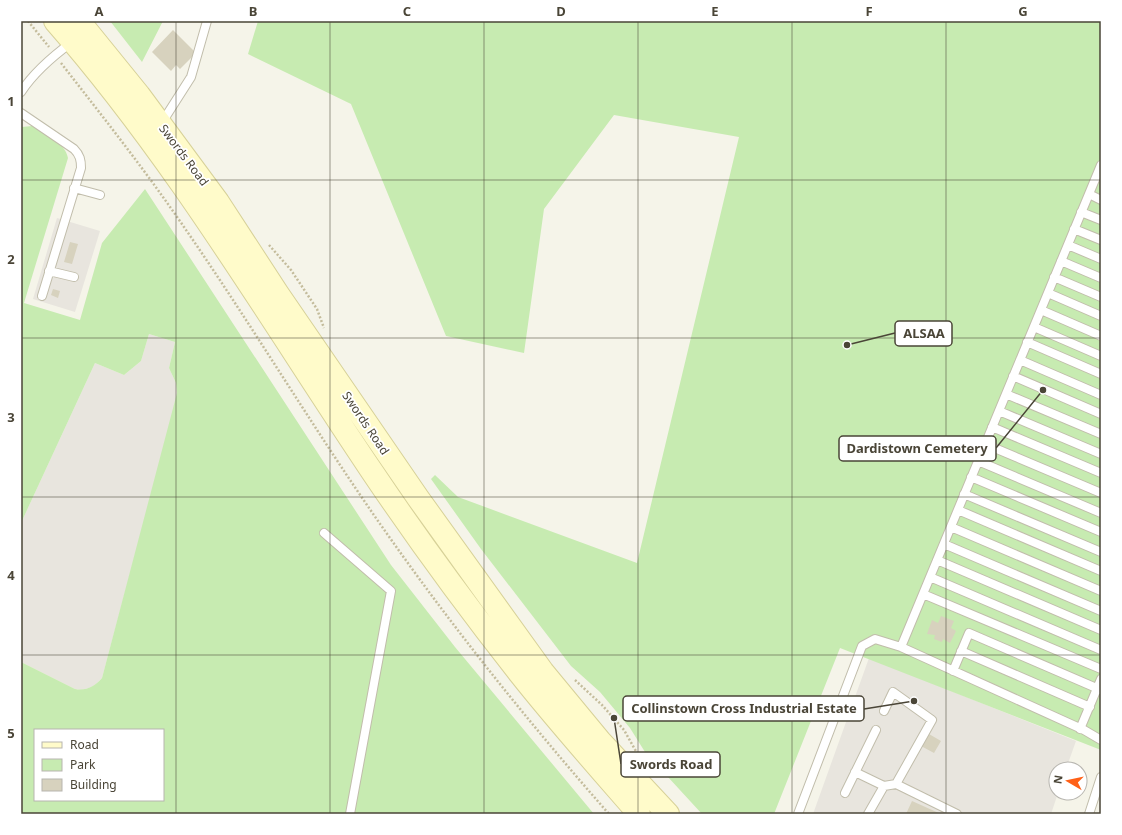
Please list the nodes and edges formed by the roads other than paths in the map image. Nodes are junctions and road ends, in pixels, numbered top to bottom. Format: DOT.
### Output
graph roads {
  1 [pos="55,21"];
  2 [pos="207,21"];
  3 [pos="76,31"];
  4 [pos="21,92"];
  5 [pos="22,115"];
  6 [pos="161,124"];
  7 [pos="1101,165"];
  8 [pos="1098,179"];
  9 [pos="74,188"];
  10 [pos="1088,194"];
  11 [pos="100,195"];
  12 [pos="1101,200"];
  13 [pos="1081,212"];
  14 [pos="1101,220"];
  15 [pos="1074,229"];
  16 [pos="1101,240"];
  17 [pos="1068,245"];
  18 [pos="1101,259"];
  19 [pos="1061,261"];
  20 [pos="49,271"];
  21 [pos="74,277"];
  22 [pos="1054,277"];
  23 [pos="1101,278"];
  24 [pos="1048,293"];
  25 [pos="42,296"];
  26 [pos="1101,297"];
  27 [pos="1041,310"];
  28 [pos="1101,316"];
  29 [pos="1034,327"];
  30 [pos="1101,336"];
  31 [pos="1027,342"];
  32 [pos="1101,356"];
  33 [pos="1020,360"];
  34 [pos="1101,374"];
  35 [pos="1013,376"];
  36 [pos="1006,394"];
  37 [pos="1101,395"];
  38 [pos="999,411"];
  39 [pos="1101,414"];
  40 [pos="992,427"];
  41 [pos="1101,434"];
  42 [pos="985,444"];
  43 [pos="1101,454"];
  44 [pos="978,460"];
  45 [pos="1101,473"];
  46 [pos="971,477"];
  47 [pos="1101,493"];
  48 [pos="964,494"];
  49 [pos="958,510"];
  50 [pos="1101,513"];
  51 [pos="951,527"];
  52 [pos="1101,532"];
  53 [pos="324,533"];
  54 [pos="944,544"];
  55 [pos="1101,552"];
  56 [pos="937,560"];
  57 [pos="1101,571"];
  58 [pos="930,577"];
  59 [pos="1101,591"];
  60 [pos="923,594"];
  61 [pos="1101,611"];
  62 [pos="1101,630"];
  63 [pos="901,647"];
  64 [pos="1101,650"];
  65 [pos="961,652"];
  66 [pos="1101,669"];
  67 [pos="953,671"];
  68 [pos="1101,679"];
  69 [pos="1099,689"];
  70 [pos="1090,707"];
  71 [pos="884,711"];
  72 [pos="1080,729"];
  73 [pos="876,730"];
  74 [pos="1101,740"];
  75 [pos="855,772"];
  76 [pos="1101,777"];
  77 [pos="896,784"];
  78 [pos="884,786"];
  79 [pos="845,793"];
  80 [pos="350,814"];
  81 [pos="639,814"];
  82 [pos="668,814"];
  83 [pos="798,814"];
  84 [pos="868,814"];
  85 [pos="957,814"];
  86 [pos="1089,814"];
  1 -- 3 [label="main road, Swords Road"];
  2 -- 6 [label="lane"];
  3 -- 4 [label="lane"];
  3 -- 6 [label="main road, Swords Road"];
  3 -- 81 [label="main road, Swords Road"];
  5 -- 9 [label="lane"];
  6 -- 82 [label="main road, Swords Road"];
  7 -- 8 [label="lane"];
  8 -- 10 [label="lane"];
  9 -- 11 [label="lane"];
  9 -- 20 [label="lane"];
  10 -- 12 [label="lane"];
  10 -- 13 [label="lane"];
  13 -- 14 [label="lane"];
  13 -- 15 [label="lane"];
  15 -- 16 [label="lane"];
  15 -- 17 [label="lane"];
  17 -- 18 [label="lane"];
  17 -- 19 [label="lane"];
  19 -- 22 [label="lane"];
  19 -- 23 [label="lane"];
  20 -- 21 [label="lane"];
  20 -- 25 [label="lane"];
  22 -- 24 [label="lane"];
  22 -- 26 [label="lane"];
  24 -- 27 [label="lane"];
  24 -- 28 [label="lane"];
  27 -- 29 [label="lane"];
  27 -- 30 [label="lane"];
  29 -- 31 [label="lane"];
  29 -- 32 [label="lane"];
  31 -- 33 [label="lane"];
  31 -- 34 [label="lane"];
  33 -- 35 [label="lane"];
  33 -- 37 [label="lane"];
  35 -- 36 [label="lane"];
  35 -- 39 [label="lane"];
  36 -- 38 [label="lane"];
  36 -- 41 [label="lane"];
  38 -- 40 [label="lane"];
  38 -- 43 [label="lane"];
  40 -- 42 [label="lane"];
  40 -- 45 [label="lane"];
  42 -- 44 [label="lane"];
  42 -- 47 [label="lane"];
  44 -- 46 [label="lane"];
  44 -- 50 [label="lane"];
  46 -- 48 [label="lane"];
  46 -- 52 [label="lane"];
  48 -- 49 [label="lane"];
  48 -- 55 [label="lane"];
  49 -- 51 [label="lane"];
  49 -- 57 [label="lane"];
  51 -- 54 [label="lane"];
  51 -- 59 [label="lane"];
  53 -- 80 [label="lane"];
  54 -- 56 [label="lane"];
  54 -- 61 [label="lane"];
  56 -- 58 [label="lane"];
  56 -- 62 [label="lane"];
  58 -- 60 [label="lane"];
  58 -- 64 [label="lane"];
  60 -- 63 [label="lane"];
  60 -- 66 [label="lane"];
  63 -- 67 [label="lane"];
  63 -- 83 [label="lane"];
  65 -- 67 [label="lane"];
  65 -- 69 [label="lane"];
  65 -- 70 [label="lane"];
  67 -- 72 [label="lane"];
  68 -- 69 [label="lane"];
  69 -- 70 [label="lane"];
  70 -- 72 [label="lane"];
  71 -- 77 [label="lane"];
  72 -- 74 [label="lane"];
  73 -- 75 [label="lane"];
  75 -- 78 [label="lane"];
  75 -- 79 [label="lane"];
  76 -- 86 [label="lane"];
  77 -- 78 [label="lane"];
  77 -- 85 [label="lane"];
  78 -- 84 [label="lane"];
}
